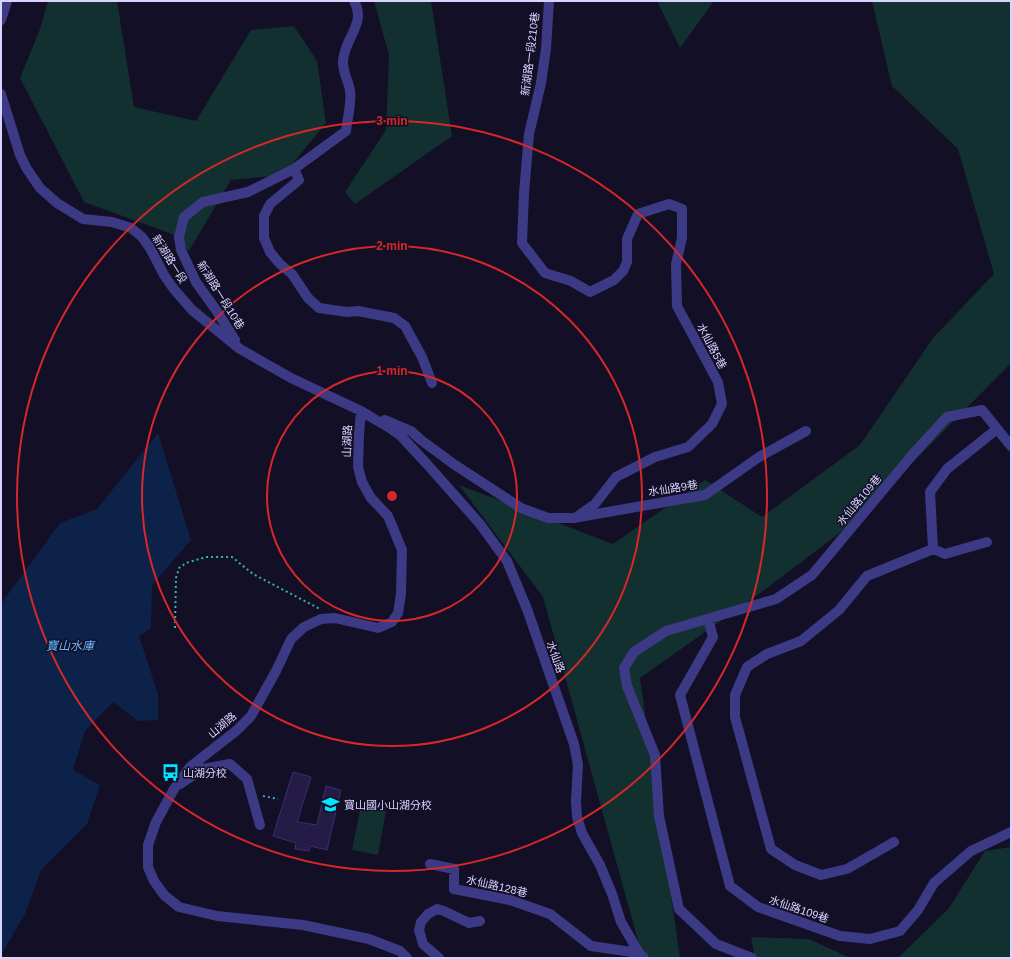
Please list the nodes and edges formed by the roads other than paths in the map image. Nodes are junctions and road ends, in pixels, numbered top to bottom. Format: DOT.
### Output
graph roads {
  1 [pos="7,1"];
  2 [pos="354,1"];
  3 [pos="549,1"];
  4 [pos="1,20"];
  5 [pos="1,94"];
  6 [pos="529,134"];
  7 [pos="294,169"];
  8 [pos="240,348"];
  9 [pos="432,383"];
  10 [pos="361,411"];
  11 [pos="997,429"];
  12 [pos="806,431"];
  13 [pos="1011,446"];
  14 [pos="575,518"];
  15 [pos="987,542"];
  16 [pos="933,549"];
  17 [pos="708,619"];
  18 [pos="174,789"];
  19 [pos="260,825"];
  20 [pos="1011,832"];
  21 [pos="894,842"];
  22 [pos="430,864"];
  23 [pos="480,921"];
  24 [pos="641,955"];
  25 [pos="407,958"];
  26 [pos="439,958"];
  27 [pos="752,958"];
  1 -- 4 [label="street"];
  2 -- 7 [label="street, 新湖路一段10巷"];
  3 -- 6 [label="street, 新湖路一段210巷"];
  5 -- 8 [label="street, 新湖路一段"];
  6 -- 14 [label="street, 水仙路5巷"];
  7 -- 8 [label="street, 新湖路一段10巷"];
  7 -- 9 [label="street"];
  8 -- 10 [label="street, 新湖路一段"];
  10 -- 14 [label="street"];
  10 -- 18 [label="street, 山湖路"];
  10 -- 24 [label="street, 水仙路"];
  11 -- 13 [label="street, 水仙路109巷"];
  11 -- 16 [label="street"];
  11 -- 17 [label="street, 水仙路109巷"];
  12 -- 14 [label="street, 水仙路9巷"];
  15 -- 16 [label="street"];
  16 -- 21 [label="street"];
  17 -- 20 [label="street, 水仙路109巷"];
  17 -- 27 [label="street, 水仙路109巷"];
  18 -- 19 [label="street"];
  18 -- 25 [label="street, 山湖路"];
  22 -- 24 [label="street, 水仙路128巷"];
  23 -- 26 [label="street"];
}
